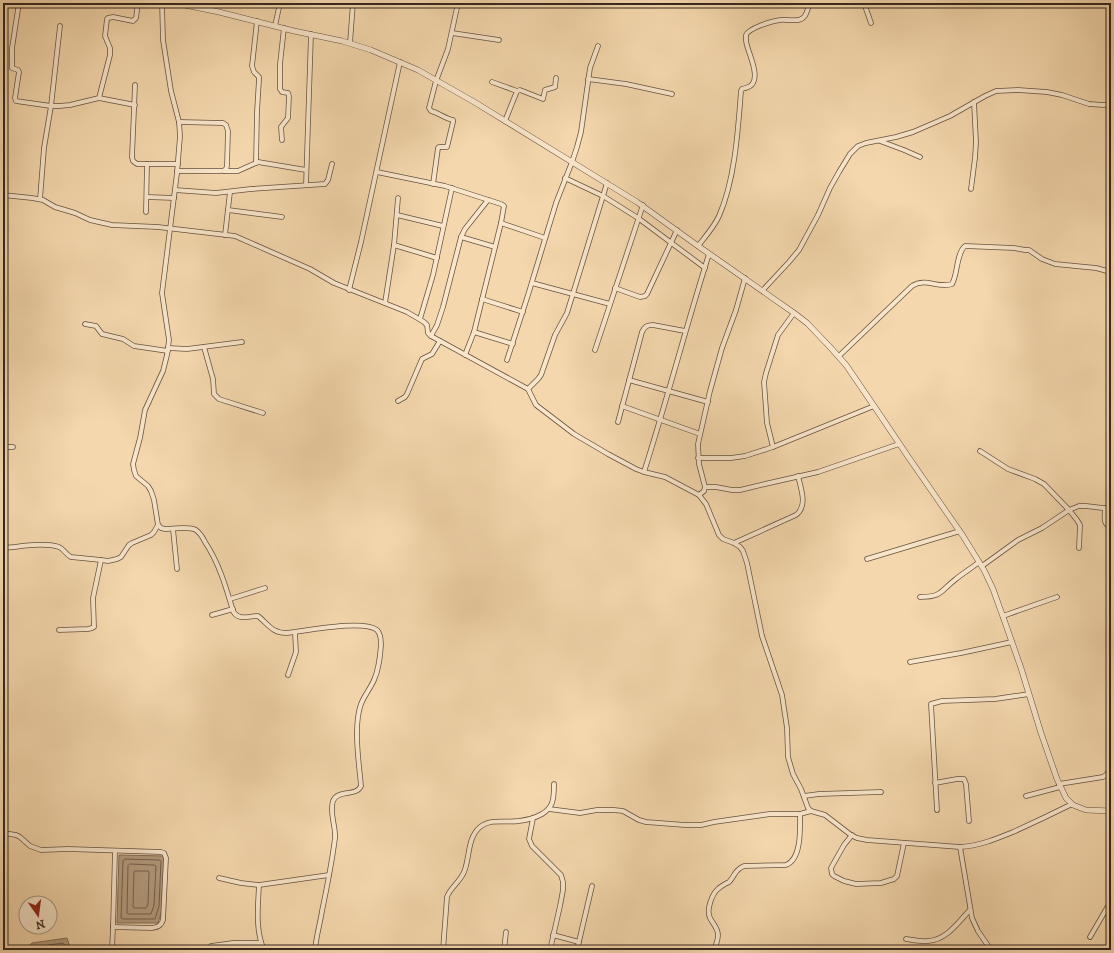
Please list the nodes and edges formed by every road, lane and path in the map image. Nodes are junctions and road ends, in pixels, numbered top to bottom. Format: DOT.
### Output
graph roads {
  1 [pos="19,3"];
  2 [pos="138,3"];
  3 [pos="162,3"];
  4 [pos="175,3"];
  5 [pos="208,3"];
  6 [pos="280,3"];
  7 [pos="353,3"];
  8 [pos="458,3"];
  9 [pos="810,3"];
  10 [pos="864,3"];
  11 [pos="181,4"];
  12 [pos="207,9"];
  13 [pos="256,21"];
  14 [pos="871,23"];
  15 [pos="60,26"];
  16 [pos="275,26"];
  17 [pos="284,28"];
  18 [pos="452,33"];
  19 [pos="311,34"];
  20 [pos="499,40"];
  21 [pos="350,43"];
  22 [pos="598,46"];
  23 [pos="400,62"];
  24 [pos="556,78"];
  25 [pos="588,78"];
  26 [pos="436,81"];
  27 [pos="492,82"];
  28 [pos="136,85"];
  29 [pos="517,91"];
  30 [pos="672,94"];
  31 [pos="99,98"];
  32 [pos="974,102"];
  33 [pos="1111,104"];
  34 [pos="135,105"];
  35 [pos="51,106"];
  36 [pos="505,121"];
  37 [pos="179,122"];
  38 [pos="282,140"];
  39 [pos="880,141"];
  40 [pos="920,157"];
  41 [pos="572,162"];
  42 [pos="256,163"];
  43 [pos="147,164"];
  44 [pos="178,164"];
  45 [pos="332,164"];
  46 [pos="306,170"];
  47 [pos="177,171"];
  48 [pos="224,171"];
  49 [pos="376,172"];
  50 [pos="565,178"];
  51 [pos="607,183"];
  52 [pos="433,184"];
  53 [pos="306,185"];
  54 [pos="452,188"];
  55 [pos="971,189"];
  56 [pos="175,190"];
  57 [pos="230,192"];
  58 [pos="3,195"];
  59 [pos="603,196"];
  60 [pos="147,197"];
  61 [pos="174,198"];
  62 [pos="398,198"];
  63 [pos="40,199"];
  64 [pos="488,200"];
  65 [pos="642,205"];
  66 [pos="228,210"];
  67 [pos="146,212"];
  68 [pos="397,215"];
  69 [pos="282,217"];
  70 [pos="638,218"];
  71 [pos="501,223"];
  72 [pos="443,226"];
  73 [pos="170,229"];
  74 [pos="677,230"];
  75 [pos="225,235"];
  76 [pos="461,237"];
  77 [pos="545,238"];
  78 [pos="672,242"];
  79 [pos="394,245"];
  80 [pos="698,246"];
  81 [pos="495,247"];
  82 [pos="709,254"];
  83 [pos="437,258"];
  84 [pos="705,268"];
  85 [pos="1111,272"];
  86 [pos="745,278"];
  87 [pos="532,283"];
  88 [pos="615,288"];
  89 [pos="349,290"];
  90 [pos="763,290"];
  91 [pos="573,294"];
  92 [pos="482,299"];
  93 [pos="385,303"];
  94 [pos="610,304"];
  95 [pos="523,312"];
  96 [pos="794,313"];
  97 [pos="420,319"];
  98 [pos="85,324"];
  99 [pos="685,331"];
  100 [pos="474,332"];
  101 [pos="431,336"];
  102 [pos="440,341"];
  103 [pos="242,342"];
  104 [pos="512,344"];
  105 [pos="204,347"];
  106 [pos="168,349"];
  107 [pos="595,350"];
  108 [pos="465,356"];
  109 [pos="839,356"];
  110 [pos="507,360"];
  111 [pos="629,380"];
  112 [pos="528,389"];
  113 [pos="669,391"];
  114 [pos="398,401"];
  115 [pos="708,402"];
  116 [pos="622,406"];
  117 [pos="874,406"];
  118 [pos="263,413"];
  119 [pos="661,420"];
  120 [pos="618,422"];
  121 [pos="700,434"];
  122 [pos="899,444"];
  123 [pos="3,447"];
  124 [pos="13,447"];
  125 [pos="773,447"];
  126 [pos="980,452"];
  127 [pos="698,458"];
  128 [pos="644,472"];
  129 [pos="798,476"];
  130 [pos="706,487"];
  131 [pos="700,495"];
  132 [pos="1105,508"];
  133 [pos="1111,509"];
  134 [pos="1069,510"];
  135 [pos="158,525"];
  136 [pos="1111,527"];
  137 [pos="173,529"];
  138 [pos="960,531"];
  139 [pos="734,543"];
  140 [pos="3,548"];
  141 [pos="1079,548"];
  142 [pos="867,559"];
  143 [pos="101,560"];
  144 [pos="980,564"];
  145 [pos="178,569"];
  146 [pos="265,588"];
  147 [pos="920,597"];
  148 [pos="1057,597"];
  149 [pos="230,599"];
  150 [pos="232,609"];
  151 [pos="212,615"];
  152 [pos="1003,616"];
  153 [pos="59,630"];
  154 [pos="295,632"];
  155 [pos="1012,642"];
  156 [pos="910,662"];
  157 [pos="288,675"];
  158 [pos="1028,694"];
  159 [pos="1111,768"];
  160 [pos="936,783"];
  161 [pos="554,784"];
  162 [pos="1060,785"];
  163 [pos="881,792"];
  164 [pos="804,796"];
  165 [pos="1026,796"];
  166 [pos="1072,804"];
  167 [pos="549,808"];
  168 [pos="937,810"];
  169 [pos="811,811"];
  170 [pos="1111,811"];
  171 [pos="800,814"];
  172 [pos="533,818"];
  173 [pos="969,821"];
  174 [pos="3,833"];
  175 [pos="852,836"];
  176 [pos="904,843"];
  177 [pos="960,847"];
  178 [pos="115,851"];
  179 [pos="329,875"];
  180 [pos="219,878"];
  181 [pos="259,885"];
  182 [pos="592,886"];
  183 [pos="1111,901"];
  184 [pos="970,910"];
  185 [pos="113,928"];
  186 [pos="506,932"];
  187 [pos="553,935"];
  188 [pos="1090,937"];
  189 [pos="906,939"];
  190 [pos="579,942"];
  191 [pos="261,943"];
  192 [pos="210,946"];
  193 [pos="991,949"];
  194 [pos="112,950"];
  195 [pos="264,950"];
  196 [pos="315,950"];
  197 [pos="443,950"];
  198 [pos="504,950"];
  199 [pos="550,950"];
  200 [pos="577,950"];
  201 [pos="714,950"];
  202 [pos="1004,950"];
  1 -- 35 [label="street"];
  2 -- 31 [label="street"];
  3 -- 37 [label="street"];
  4 -- 11 [label="street"];
  5 -- 12 [label="street"];
  6 -- 16 [label="street"];
  7 -- 21 [label="street"];
  8 -- 18 [label="street"];
  9 -- 80 [label="street"];
  10 -- 14 [label="street"];
  11 -- 12 [label="street"];
  12 -- 13 [label="street"];
  13 -- 16 [label="street"];
  13 -- 42 [label="street"];
  15 -- 35 [label="street"];
  16 -- 17 [label="street"];
  17 -- 19 [label="street"];
  17 -- 38 [label="street"];
  18 -- 20 [label="street"];
  18 -- 26 [label="street"];
  19 -- 21 [label="street"];
  19 -- 46 [label="street"];
  21 -- 23 [label="street"];
  22 -- 25 [label="street"];
  23 -- 26 [label="street"];
  23 -- 49 [label="street"];
  24 -- 29 [label="street"];
  25 -- 30 [label="street"];
  25 -- 41 [label="street"];
  26 -- 36 [label="street"];
  26 -- 52 [label="street"];
  27 -- 29 [label="street"];
  28 -- 34 [label="street"];
  29 -- 36 [label="street"];
  31 -- 34 [label="street"];
  31 -- 35 [label="street"];
  32 -- 33 [label="street"];
  32 -- 39 [label="street"];
  32 -- 55 [label="street"];
  34 -- 43 [label="street"];
  35 -- 63 [label="street"];
  36 -- 41 [label="street"];
  37 -- 44 [label="street"];
  37 -- 48 [label="street"];
  39 -- 40 [label="street"];
  39 -- 90 [label="street"];
  41 -- 50 [label="street"];
  41 -- 51 [label="street"];
  42 -- 46 [label="street"];
  42 -- 48 [label="street"];
  43 -- 44 [label="street"];
  43 -- 60 [label="street"];
  44 -- 47 [label="street"];
  45 -- 53 [label="street"];
  46 -- 53 [label="street"];
  47 -- 48 [label="street"];
  47 -- 56 [label="street"];
  49 -- 52 [label="street"];
  49 -- 89 [label="street"];
  50 -- 59 [label="street"];
  50 -- 77 [label="street"];
  51 -- 59 [label="street"];
  51 -- 65 [label="street"];
  52 -- 54 [label="street"];
  53 -- 57 [label="street"];
  54 -- 64 [label="street"];
  54 -- 72 [label="street"];
  56 -- 57 [label="street"];
  56 -- 61 [label="street"];
  57 -- 66 [label="street"];
  58 -- 63 [label="street"];
  59 -- 70 [label="street"];
  59 -- 91 [label="street"];
  60 -- 61 [label="street"];
  60 -- 67 [label="street"];
  61 -- 73 [label="street"];
  62 -- 68 [label="street"];
  63 -- 73 [label="street"];
  64 -- 71 [label="street"];
  64 -- 76 [label="street"];
  65 -- 70 [label="street"];
  65 -- 74 [label="street"];
  66 -- 69 [label="street"];
  66 -- 75 [label="street"];
  68 -- 72 [label="street"];
  68 -- 79 [label="street"];
  70 -- 78 [label="street"];
  70 -- 88 [label="street"];
  71 -- 77 [label="street"];
  71 -- 81 [label="street"];
  72 -- 83 [label="street"];
  73 -- 75 [label="street"];
  73 -- 106 [label="street"];
  74 -- 78 [label="street"];
  74 -- 80 [label="street"];
  75 -- 89 [label="street"];
  76 -- 81 [label="street"];
  76 -- 101 [label="street"];
  77 -- 87 [label="street"];
  78 -- 84 [label="street"];
  78 -- 88 [label="street"];
  79 -- 83 [label="street"];
  79 -- 93 [label="street"];
  80 -- 82 [label="street"];
  81 -- 92 [label="street"];
  82 -- 84 [label="street"];
  82 -- 86 [label="street"];
  83 -- 97 [label="street"];
  84 -- 99 [label="street"];
  85 -- 109 [label="street"];
  86 -- 90 [label="street"];
  86 -- 115 [label="street"];
  87 -- 91 [label="street"];
  87 -- 95 [label="street"];
  88 -- 94 [label="street"];
  89 -- 93 [label="street"];
  90 -- 96 [label="street"];
  91 -- 94 [label="street"];
  91 -- 112 [label="street"];
  92 -- 95 [label="street"];
  92 -- 100 [label="street"];
  93 -- 97 [label="street"];
  94 -- 107 [label="street"];
  95 -- 104 [label="street"];
  96 -- 109 [label="street"];
  96 -- 125 [label="street"];
  97 -- 101 [label="street"];
  98 -- 106 [label="street"];
  99 -- 111 [label="street"];
  99 -- 113 [label="street"];
  100 -- 104 [label="street"];
  100 -- 108 [label="street"];
  101 -- 102 [label="street"];
  102 -- 108 [label="street"];
  102 -- 114 [label="street"];
  103 -- 105 [label="street"];
  104 -- 110 [label="street"];
  105 -- 106 [label="street"];
  105 -- 118 [label="street"];
  106 -- 135 [label="street"];
  108 -- 112 [label="street"];
  109 -- 117 [label="street"];
  111 -- 113 [label="street"];
  111 -- 116 [label="street"];
  112 -- 128 [label="street"];
  113 -- 115 [label="street"];
  113 -- 119 [label="street"];
  115 -- 121 [label="street"];
  116 -- 119 [label="street"];
  116 -- 120 [label="street"];
  117 -- 122 [label="street"];
  117 -- 125 [label="street"];
  119 -- 121 [label="street"];
  119 -- 128 [label="street"];
  121 -- 127 [label="street"];
  122 -- 129 [label="street"];
  122 -- 138 [label="street"];
  123 -- 124 [label="street"];
  125 -- 127 [label="street"];
  126 -- 134 [label="street"];
  127 -- 130 [label="street"];
  128 -- 131 [label="street"];
  129 -- 130 [label="street"];
  129 -- 139 [label="street"];
  130 -- 131 [label="street"];
  131 -- 139 [label="street"];
  132 -- 133 [label="street"];
  132 -- 134 [label="street"];
  132 -- 136 [label="street"];
  134 -- 141 [label="street"];
  134 -- 144 [label="street"];
  135 -- 137 [label="street"];
  135 -- 143 [label="street"];
  137 -- 145 [label="street"];
  137 -- 149 [label="street"];
  138 -- 142 [label="street"];
  138 -- 144 [label="street"];
  139 -- 164 [label="street"];
  140 -- 143 [label="street"];
  143 -- 153 [label="street"];
  144 -- 147 [label="street"];
  144 -- 152 [label="street"];
  146 -- 149 [label="street"];
  148 -- 152 [label="street"];
  149 -- 150 [label="street"];
  150 -- 151 [label="street"];
  150 -- 154 [label="street"];
  152 -- 155 [label="street"];
  154 -- 157 [label="street"];
  154 -- 179 [label="street"];
  155 -- 156 [label="street"];
  155 -- 158 [label="street"];
  158 -- 160 [label="street"];
  158 -- 162 [label="street"];
  159 -- 162 [label="street"];
  160 -- 168 [label="street"];
  160 -- 173 [label="street"];
  161 -- 167 [label="street"];
  162 -- 165 [label="street"];
  162 -- 166 [label="street"];
  163 -- 164 [label="street"];
  164 -- 169 [label="street"];
  166 -- 170 [label="street"];
  166 -- 177 [label="street"];
  167 -- 171 [label="street"];
  167 -- 172 [label="street"];
  169 -- 171 [label="street"];
  169 -- 175 [label="street"];
  171 -- 201 [label="street"];
  172 -- 187 [label="street"];
  172 -- 197 [label="street"];
  174 -- 178 [label="street"];
  175 -- 176 [label="street"];
  175 -- 176 [label="street"];
  176 -- 177 [label="street"];
  177 -- 184 [label="street"];
  178 -- 185 [label="street"];
  178 -- 185 [label="street"];
  179 -- 181 [label="street"];
  179 -- 196 [label="street"];
  180 -- 181 [label="street"];
  181 -- 191 [label="street"];
  182 -- 190 [label="street"];
  183 -- 188 [label="street"];
  184 -- 189 [label="street"];
  184 -- 193 [label="street"];
  185 -- 194 [label="street"];
  186 -- 198 [label="street"];
  187 -- 190 [label="street"];
  187 -- 199 [label="street"];
  190 -- 200 [label="street"];
  191 -- 192 [label="street"];
  191 -- 195 [label="street"];
  193 -- 202 [label="street"];
}
